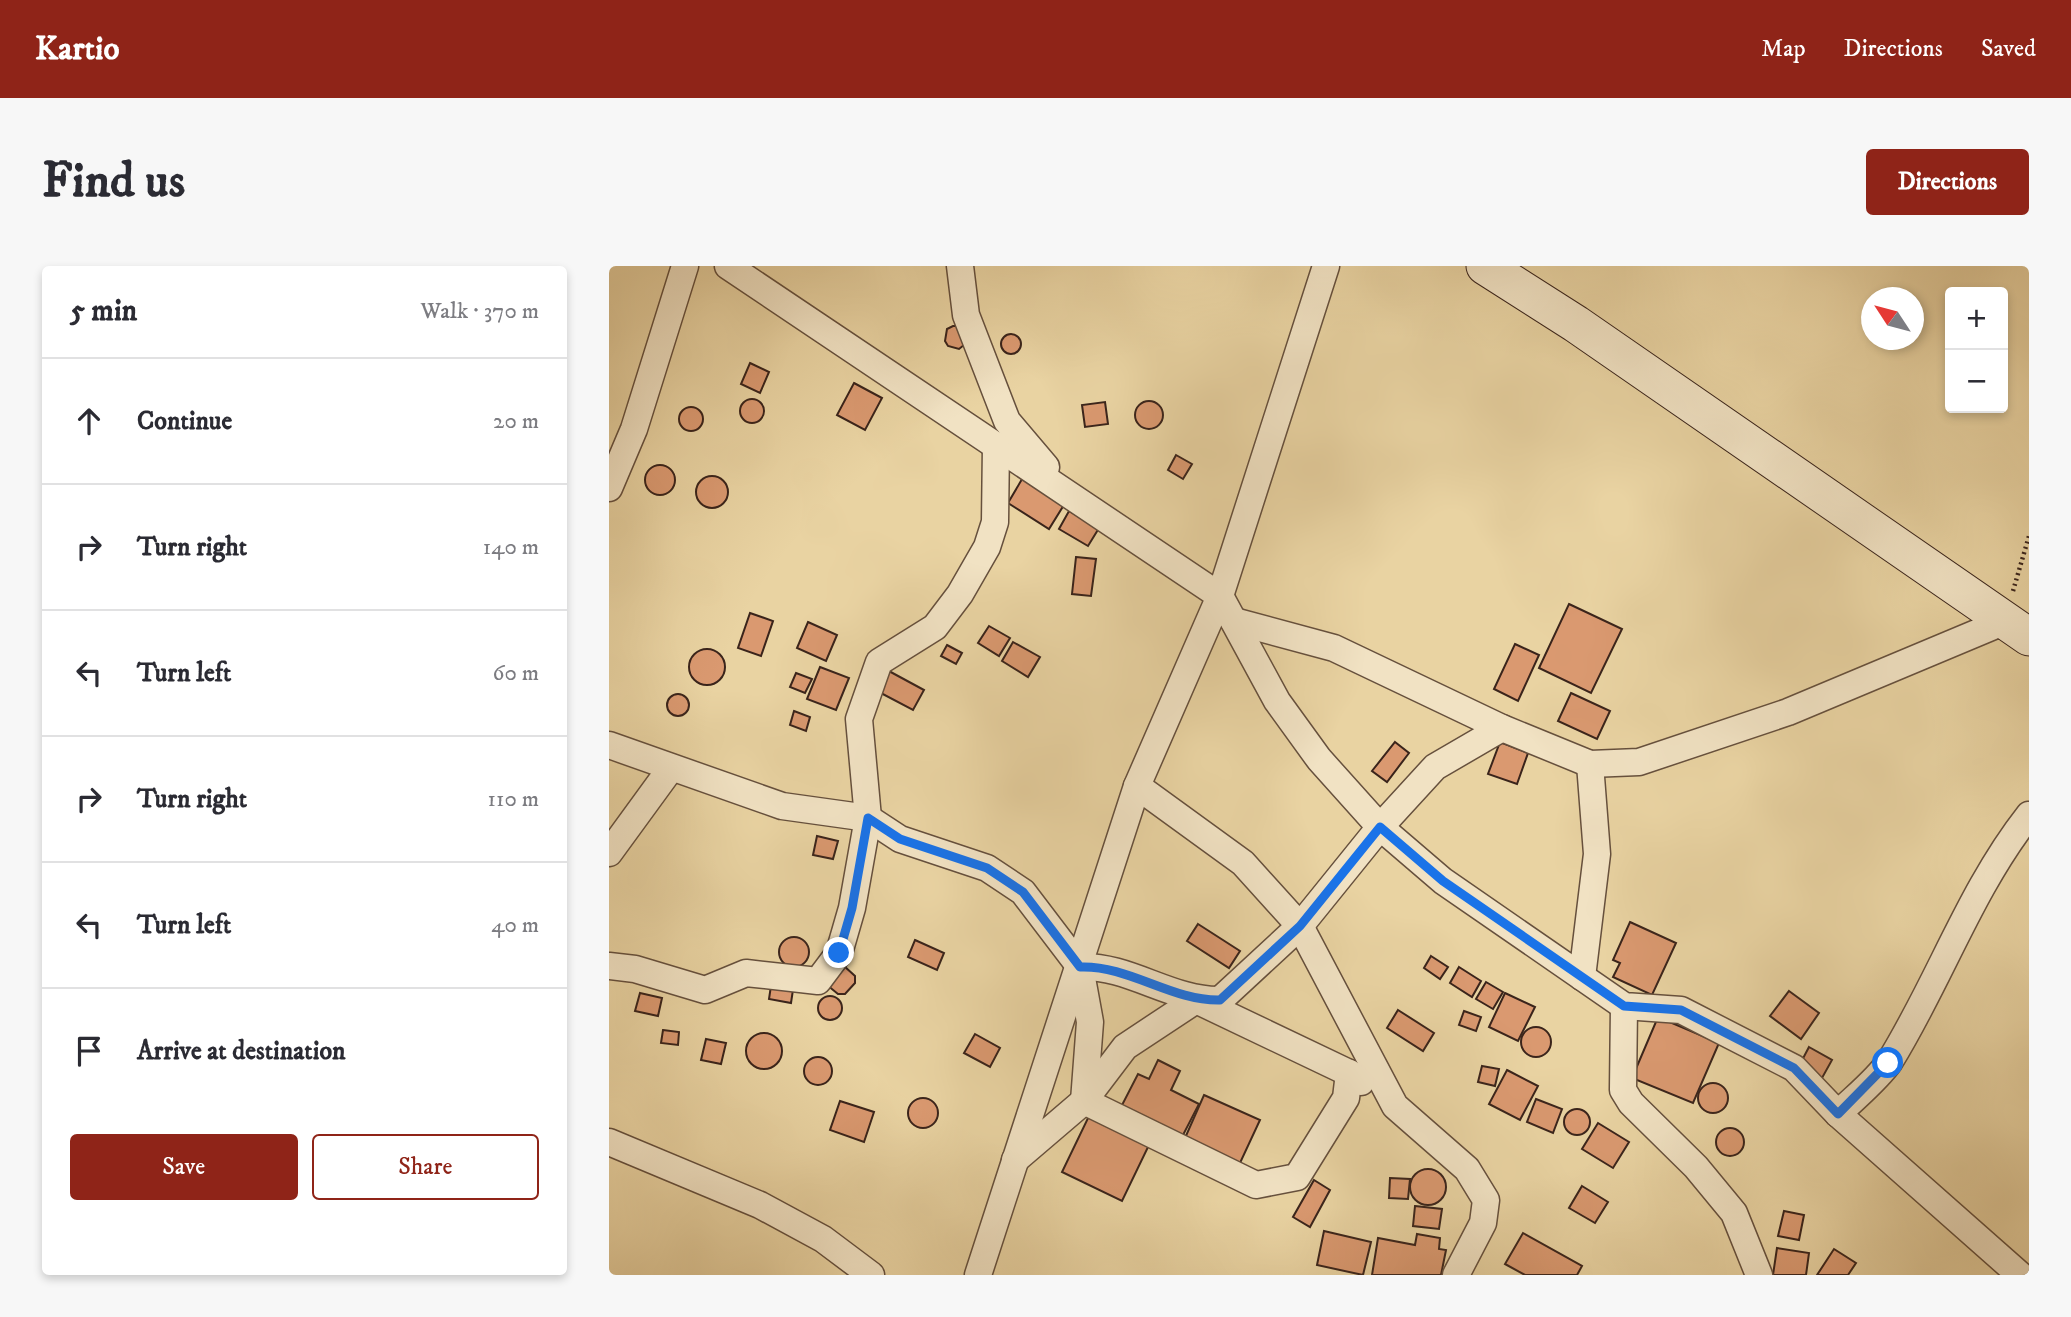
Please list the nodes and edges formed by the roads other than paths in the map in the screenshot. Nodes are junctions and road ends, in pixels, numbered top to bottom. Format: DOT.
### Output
graph roads {
  1 [pos="685,266"];
  2 [pos="727,266"];
  3 [pos="960,266"];
  4 [pos="1326,266"];
  5 [pos="1485,266"];
  6 [pos="996,444"];
  7 [pos="609,488"];
  8 [pos="1068,492"];
  9 [pos="1220,596"];
  10 [pos="1234,621"];
  11 [pos="2016,630"];
  12 [pos="1501,728"];
  13 [pos="609,745"];
  14 [pos="1590,764"];
  15 [pos="671,768"];
  16 [pos="1137,786"];
  17 [pos="2029,815"];
  18 [pos="868,818"];
  19 [pos="1380,827"];
  20 [pos="609,853"];
  21 [pos="1300,926"];
  22 [pos="609,966"];
  23 [pos="1080,967"];
  24 [pos="1582,977"];
  25 [pos="1196,1000"];
  26 [pos="1624,1006"];
  27 [pos="1349,1073"];
  28 [pos="1084,1101"];
  29 [pos="1395,1106"];
  30 [pos="1838,1114"];
  31 [pos="609,1142"];
  32 [pos="1014,1161"];
  33 [pos="871,1275"];
  34 [pos="978,1275"];
  35 [pos="1456,1275"];
  36 [pos="1759,1275"];
  37 [pos="2020,1275"];
  1 -- 7 [label="street"];
  2 -- 6 [label="street"];
  3 -- 8 [label="street"];
  4 -- 9 [label="street"];
  5 -- 11 [label="street"];
  6 -- 8 [label="street"];
  6 -- 18 [label="street"];
  8 -- 9 [label="street"];
  9 -- 10 [label="street"];
  9 -- 16 [label="street"];
  10 -- 12 [label="street"];
  10 -- 19 [label="street"];
  11 -- 14 [label="street"];
  12 -- 14 [label="street"];
  12 -- 19 [label="street"];
  13 -- 15 [label="street"];
  14 -- 24 [label="street"];
  15 -- 18 [label="street"];
  15 -- 20 [label="street"];
  16 -- 21 [label="street"];
  16 -- 23 [label="street"];
  17 -- 30 [label="street"];
  18 -- 22 [label="street"];
  18 -- 23 [label="street"];
  19 -- 21 [label="street"];
  19 -- 24 [label="street"];
  21 -- 25 [label="street"];
  21 -- 29 [label="street"];
  23 -- 25 [label="street"];
  23 -- 28 [label="street"];
  23 -- 32 [label="street"];
  24 -- 26 [label="street"];
  25 -- 27 [label="street"];
  25 -- 28 [label="street"];
  26 -- 30 [label="street"];
  26 -- 36 [label="street"];
  27 -- 28 [label="street"];
  27 -- 29 [label="street"];
  28 -- 32 [label="street"];
  29 -- 35 [label="street"];
  30 -- 37 [label="street"];
  31 -- 33 [label="street"];
  32 -- 34 [label="street"];
}
